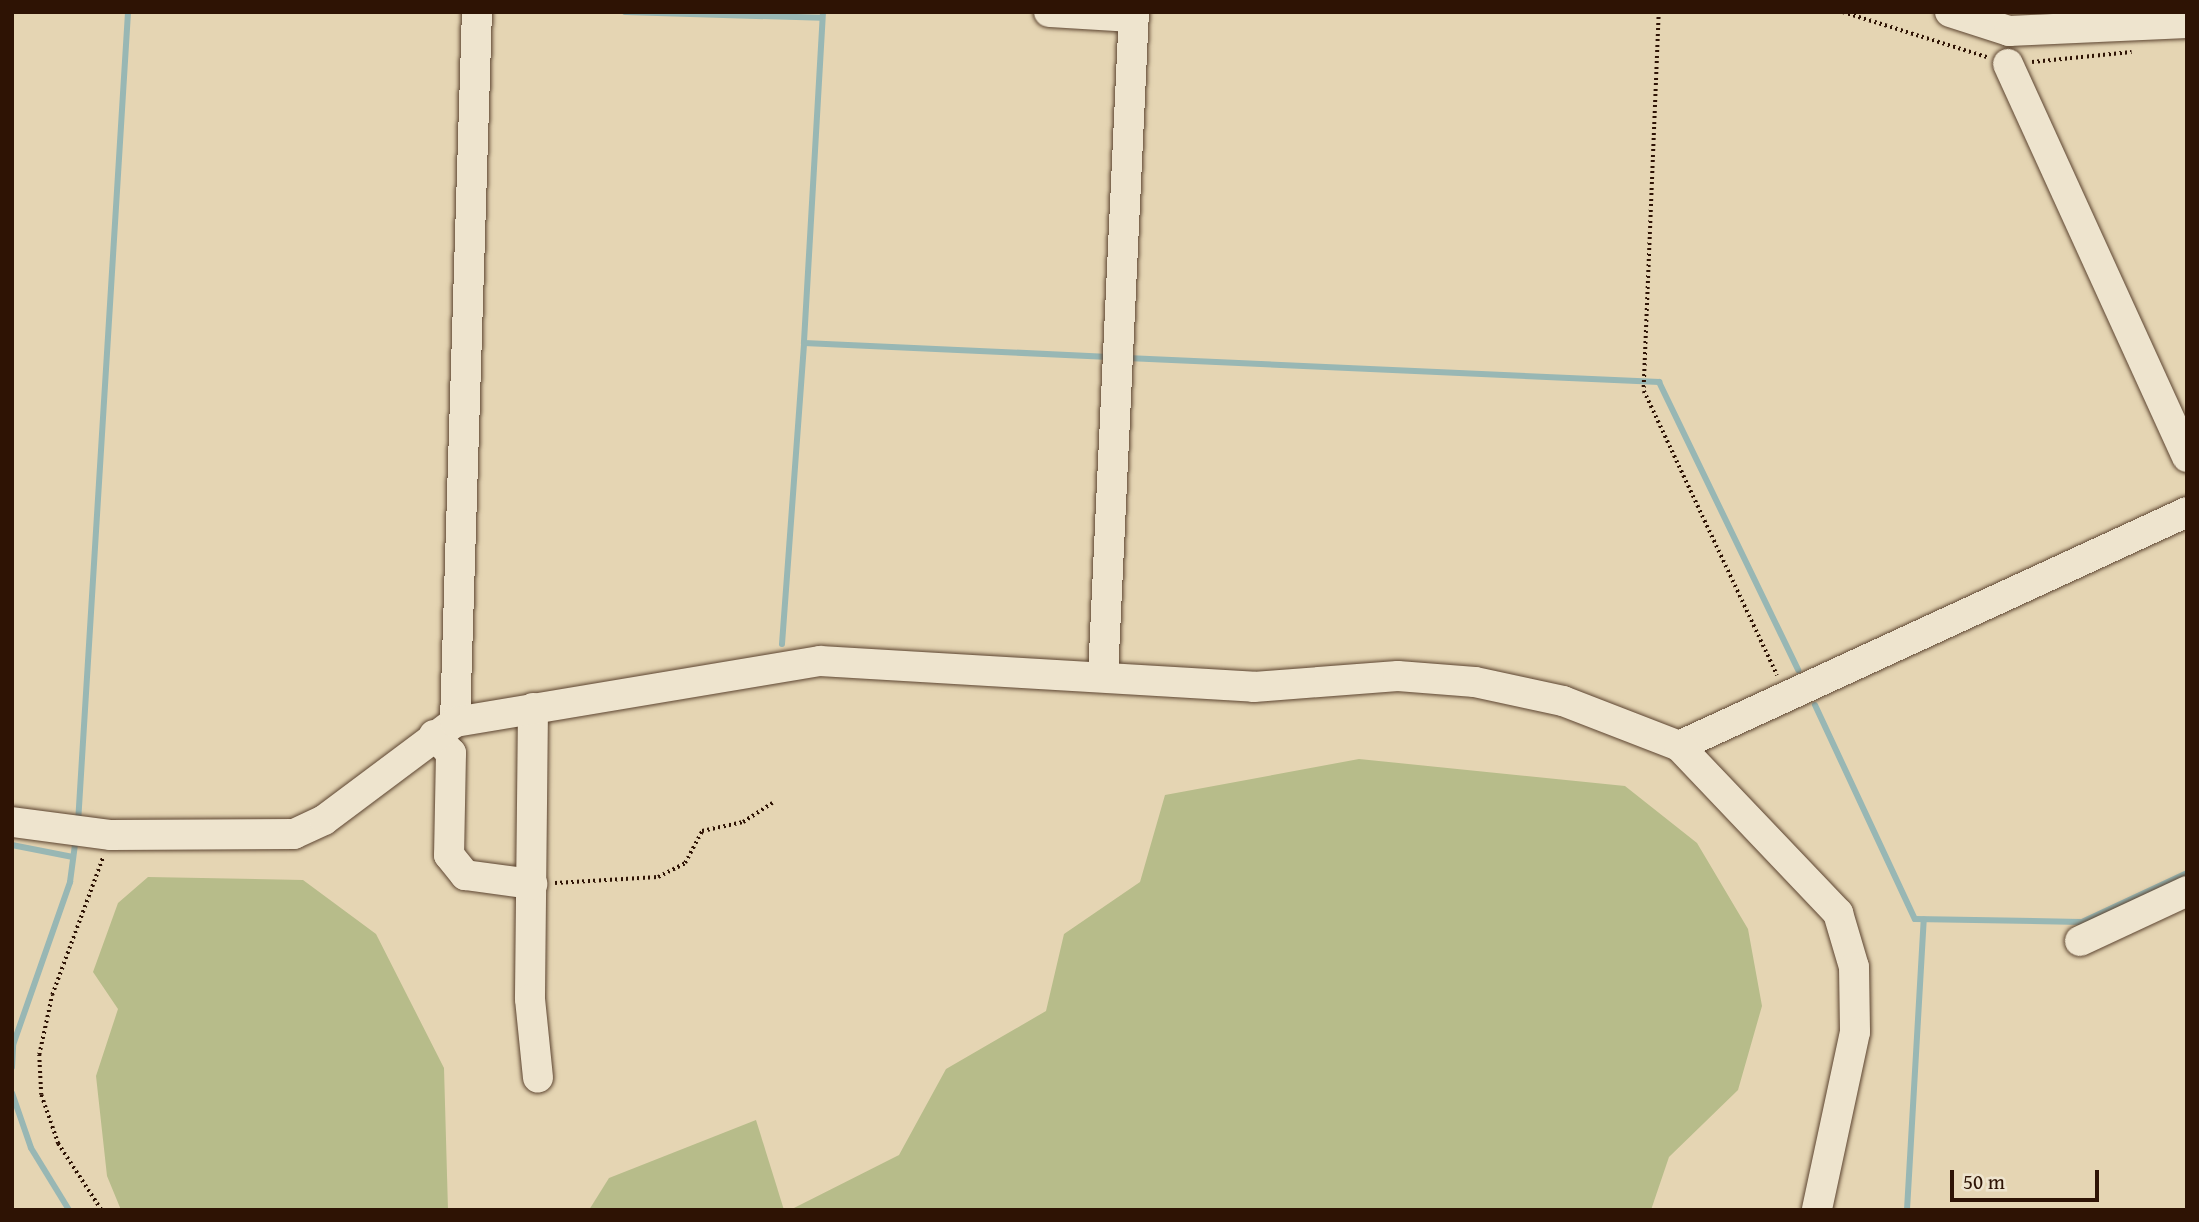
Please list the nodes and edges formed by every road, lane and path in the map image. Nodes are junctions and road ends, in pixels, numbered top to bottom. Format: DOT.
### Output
graph roads {
  1 [pos="1049,12"];
  2 [pos="1659,12"];
  3 [pos="1950,12"];
  4 [pos="1134,14"];
  5 [pos="477,16"];
  6 [pos="2187,23"];
  7 [pos="2008,64"];
  8 [pos="2187,457"];
  9 [pos="2187,512"];
  10 [pos="1103,677"];
  11 [pos="1787,696"];
  12 [pos="533,708"];
  13 [pos="445,729"];
  14 [pos="1679,746"];
  15 [pos="772,803"];
  16 [pos="12,822"];
  17 [pos="102,835"];
  18 [pos="532,884"];
  19 [pos="2187,891"];
  20 [pos="2080,941"];
  21 [pos="538,1078"];
  22 [pos="101,1210"];
  23 [pos="1817,1210"];
  1 -- 4 [label="street"];
  2 -- 11 [label="path"];
  3 -- 6 [label="street"];
  4 -- 10 [label="street"];
  5 -- 13 [label="street"];
  7 -- 8 [label="street"];
  9 -- 11 [label="street"];
  10 -- 12 [label="street"];
  10 -- 14 [label="street"];
  11 -- 14 [label="street"];
  12 -- 13 [label="street"];
  12 -- 18 [label="street"];
  13 -- 17 [label="street"];
  13 -- 18 [label="street"];
  14 -- 23 [label="street"];
  15 -- 18 [label="path"];
  16 -- 17 [label="street"];
  17 -- 22 [label="path"];
  18 -- 21 [label="street"];
  19 -- 20 [label="street"];
}
